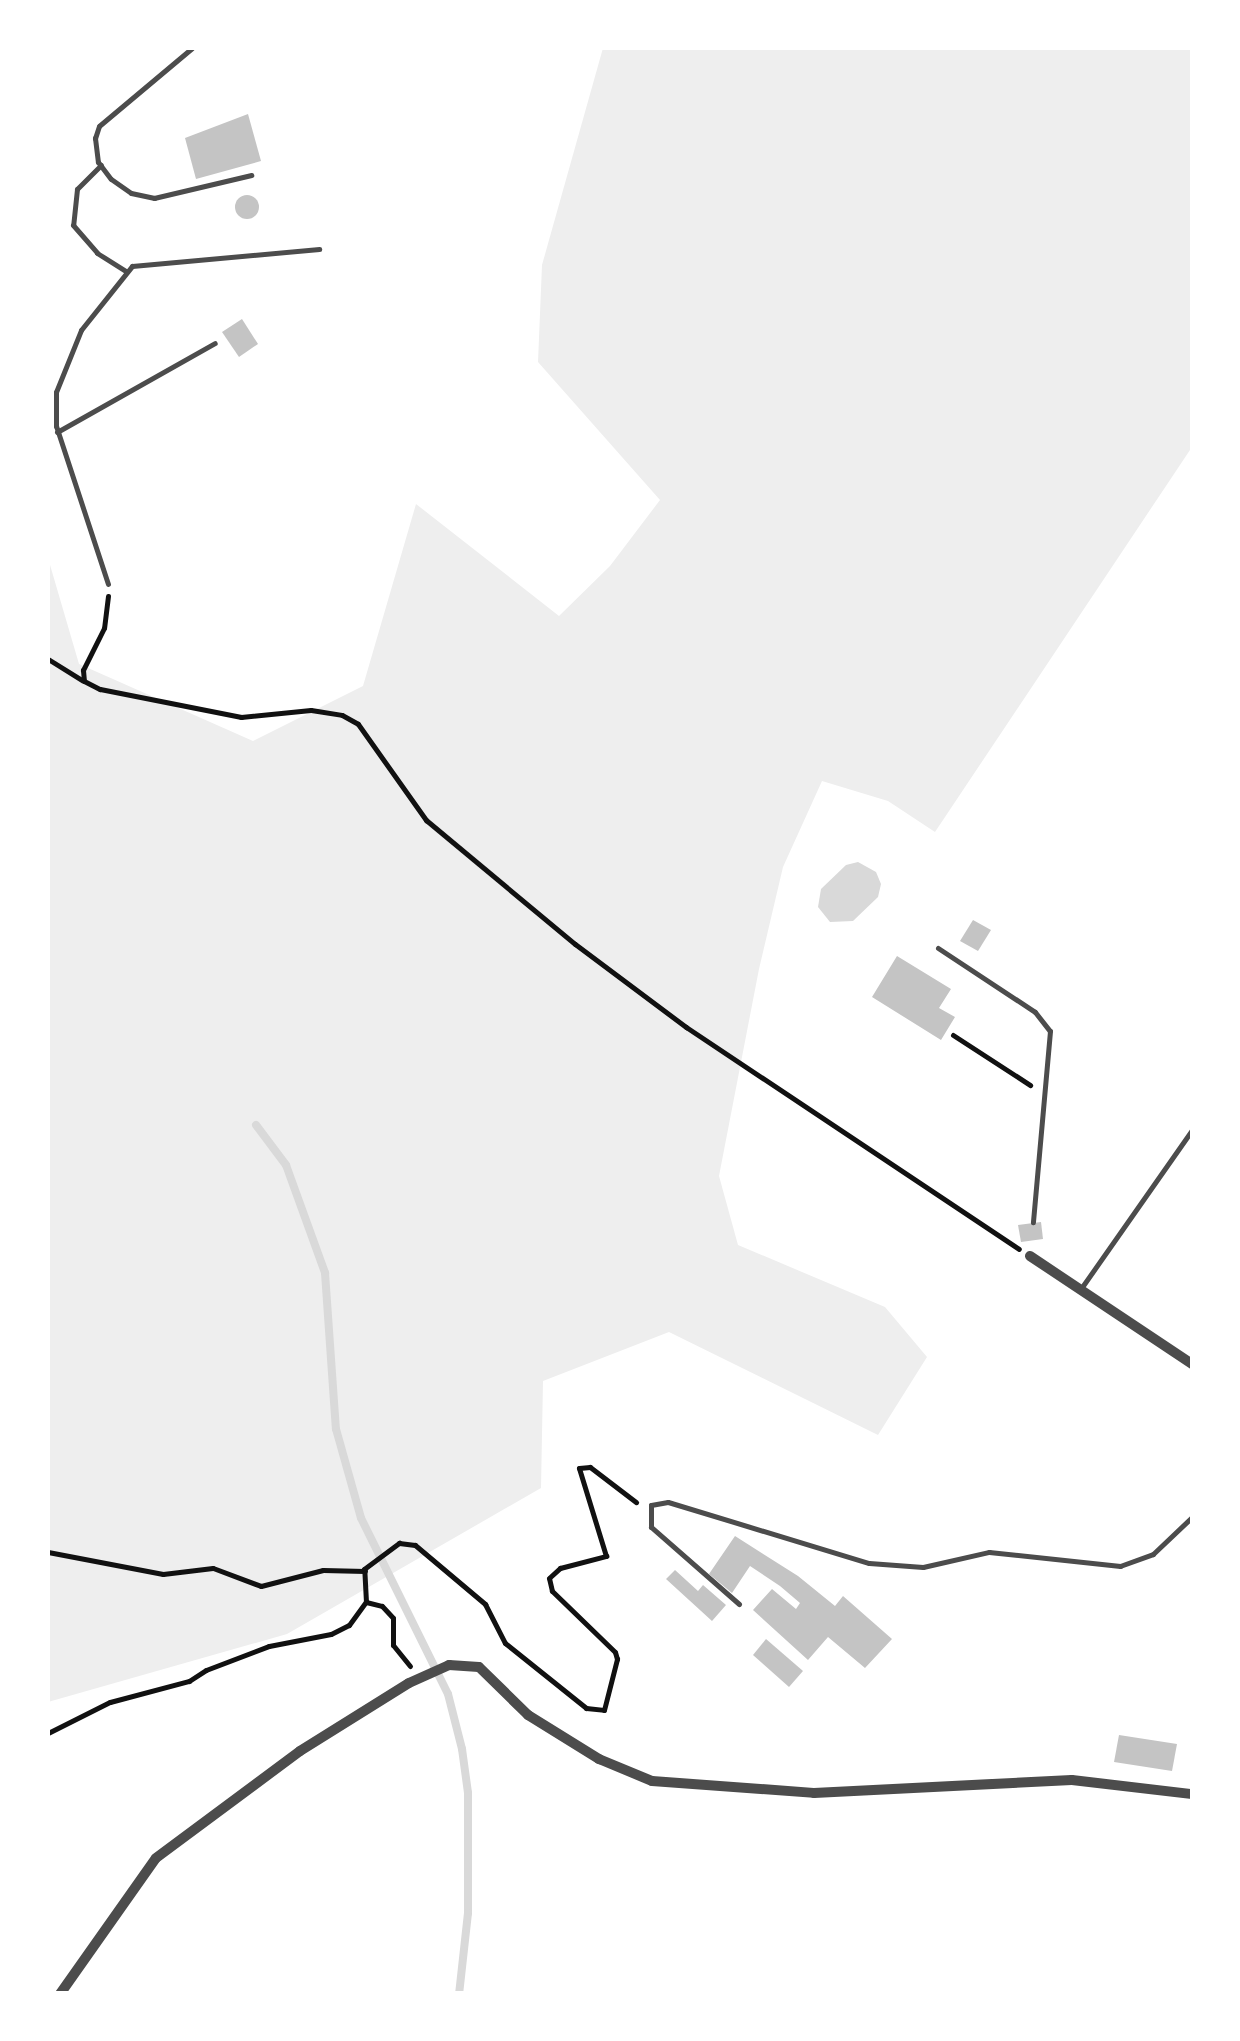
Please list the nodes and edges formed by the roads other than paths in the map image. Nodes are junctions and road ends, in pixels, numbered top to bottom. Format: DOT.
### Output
graph roads {
  1 [pos="192,48"];
  2 [pos="100,166"];
  3 [pos="251,176"];
  4 [pos="320,249"];
  5 [pos="126,272"];
  6 [pos="215,344"];
  7 [pos="57,432"];
  8 [pos="108,584"];
  9 [pos="938,948"];
  10 [pos="1192,1130"];
  11 [pos="1033,1222"];
  12 [pos="1031,1242"];
  13 [pos="1030,1256"];
  14 [pos="1080,1290"];
  15 [pos="1192,1364"];
  16 [pos="1192,1517"];
  17 [pos="739,1604"];
  18 [pos="1192,1794"];
  19 [pos="60,1994"];
  1 -- 2 [label="lane"];
  2 -- 3 [label="lane"];
  2 -- 5 [label="lane"];
  4 -- 5 [label="lane"];
  5 -- 7 [label="lane"];
  6 -- 7 [label="lane"];
  7 -- 8 [label="lane"];
  9 -- 11 [label="lane"];
  10 -- 14 [label="lane"];
  12 -- 13 [label="lane"];
  13 -- 14 [label="street"];
  14 -- 15 [label="street"];
  16 -- 17 [label="lane"];
  18 -- 19 [label="street"];
}
